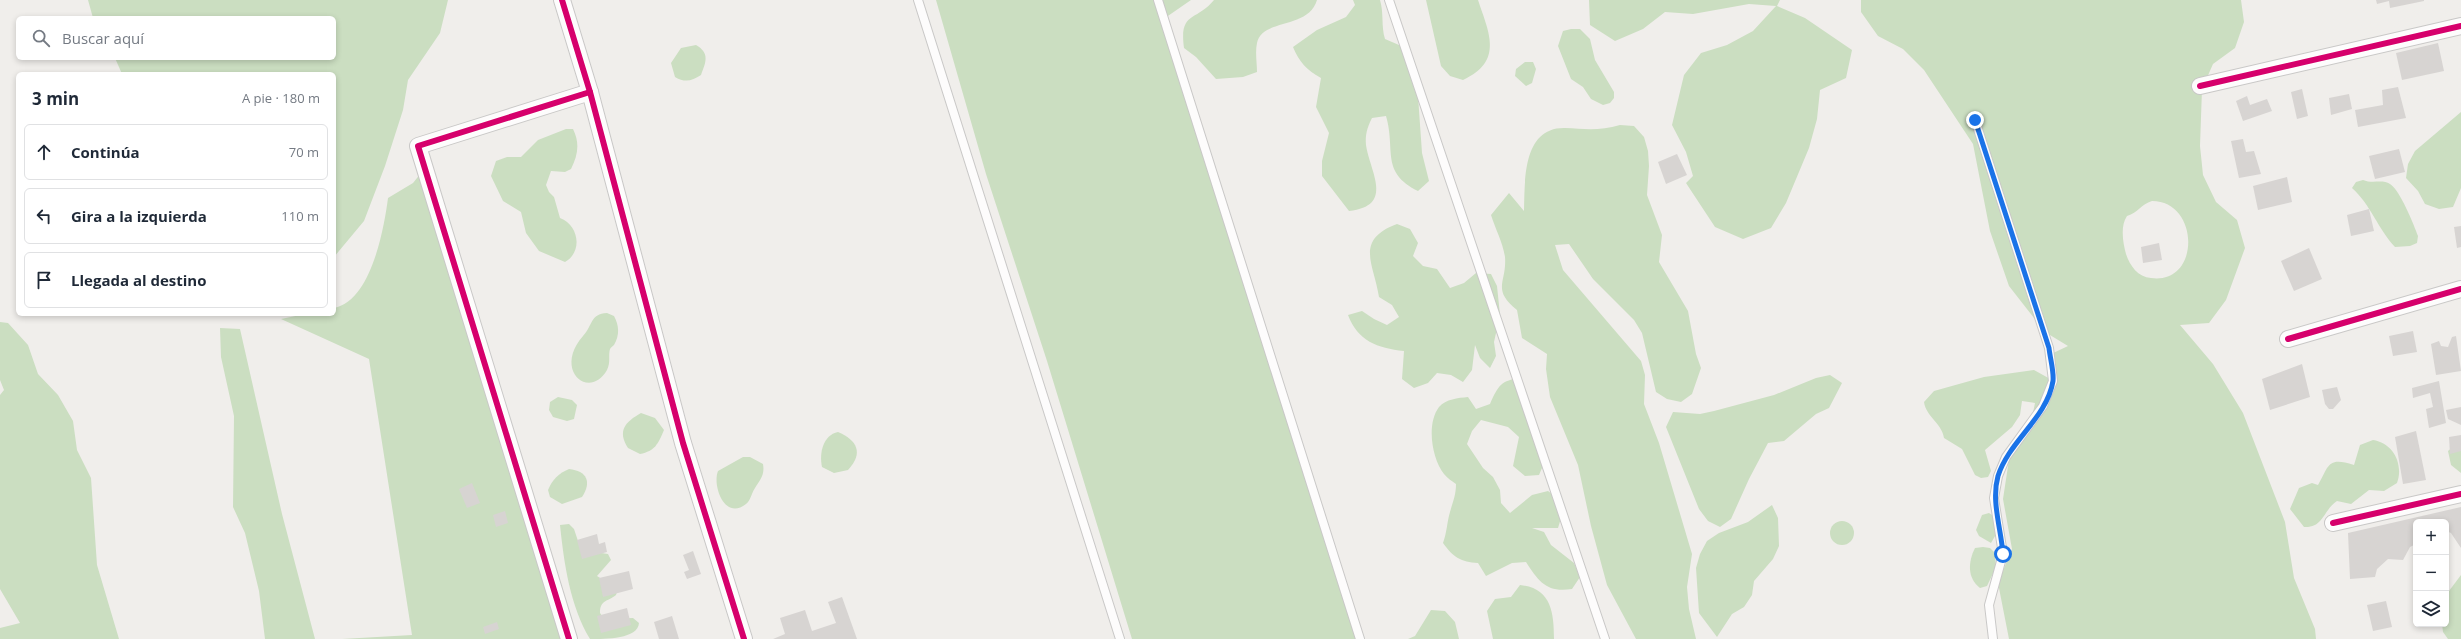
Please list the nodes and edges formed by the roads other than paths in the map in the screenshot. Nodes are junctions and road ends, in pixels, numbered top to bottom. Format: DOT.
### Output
graph roads {
  1 [pos="562,0"];
  2 [pos="918,0"];
  3 [pos="1158,0"];
  4 [pos="1389,0"];
  5 [pos="2461,26"];
  6 [pos="2200,86"];
  7 [pos="590,92"];
  8 [pos="1975,120"];
  9 [pos="2461,289"];
  10 [pos="2288,339"];
  11 [pos="2461,494"];
  12 [pos="2333,523"];
  13 [pos="569,639"];
  14 [pos="744,639"];
  15 [pos="1120,639"];
  16 [pos="1360,639"];
  17 [pos="1605,639"];
  18 [pos="1993,639"];
  1 -- 7 [label="street"];
  2 -- 15 [label="lane"];
  3 -- 16 [label="lane"];
  4 -- 17 [label="lane"];
  5 -- 6 [label="street"];
  7 -- 13 [label="street"];
  7 -- 14 [label="street"];
  8 -- 18 [label="lane"];
  9 -- 10 [label="street"];
  11 -- 12 [label="street"];
}
